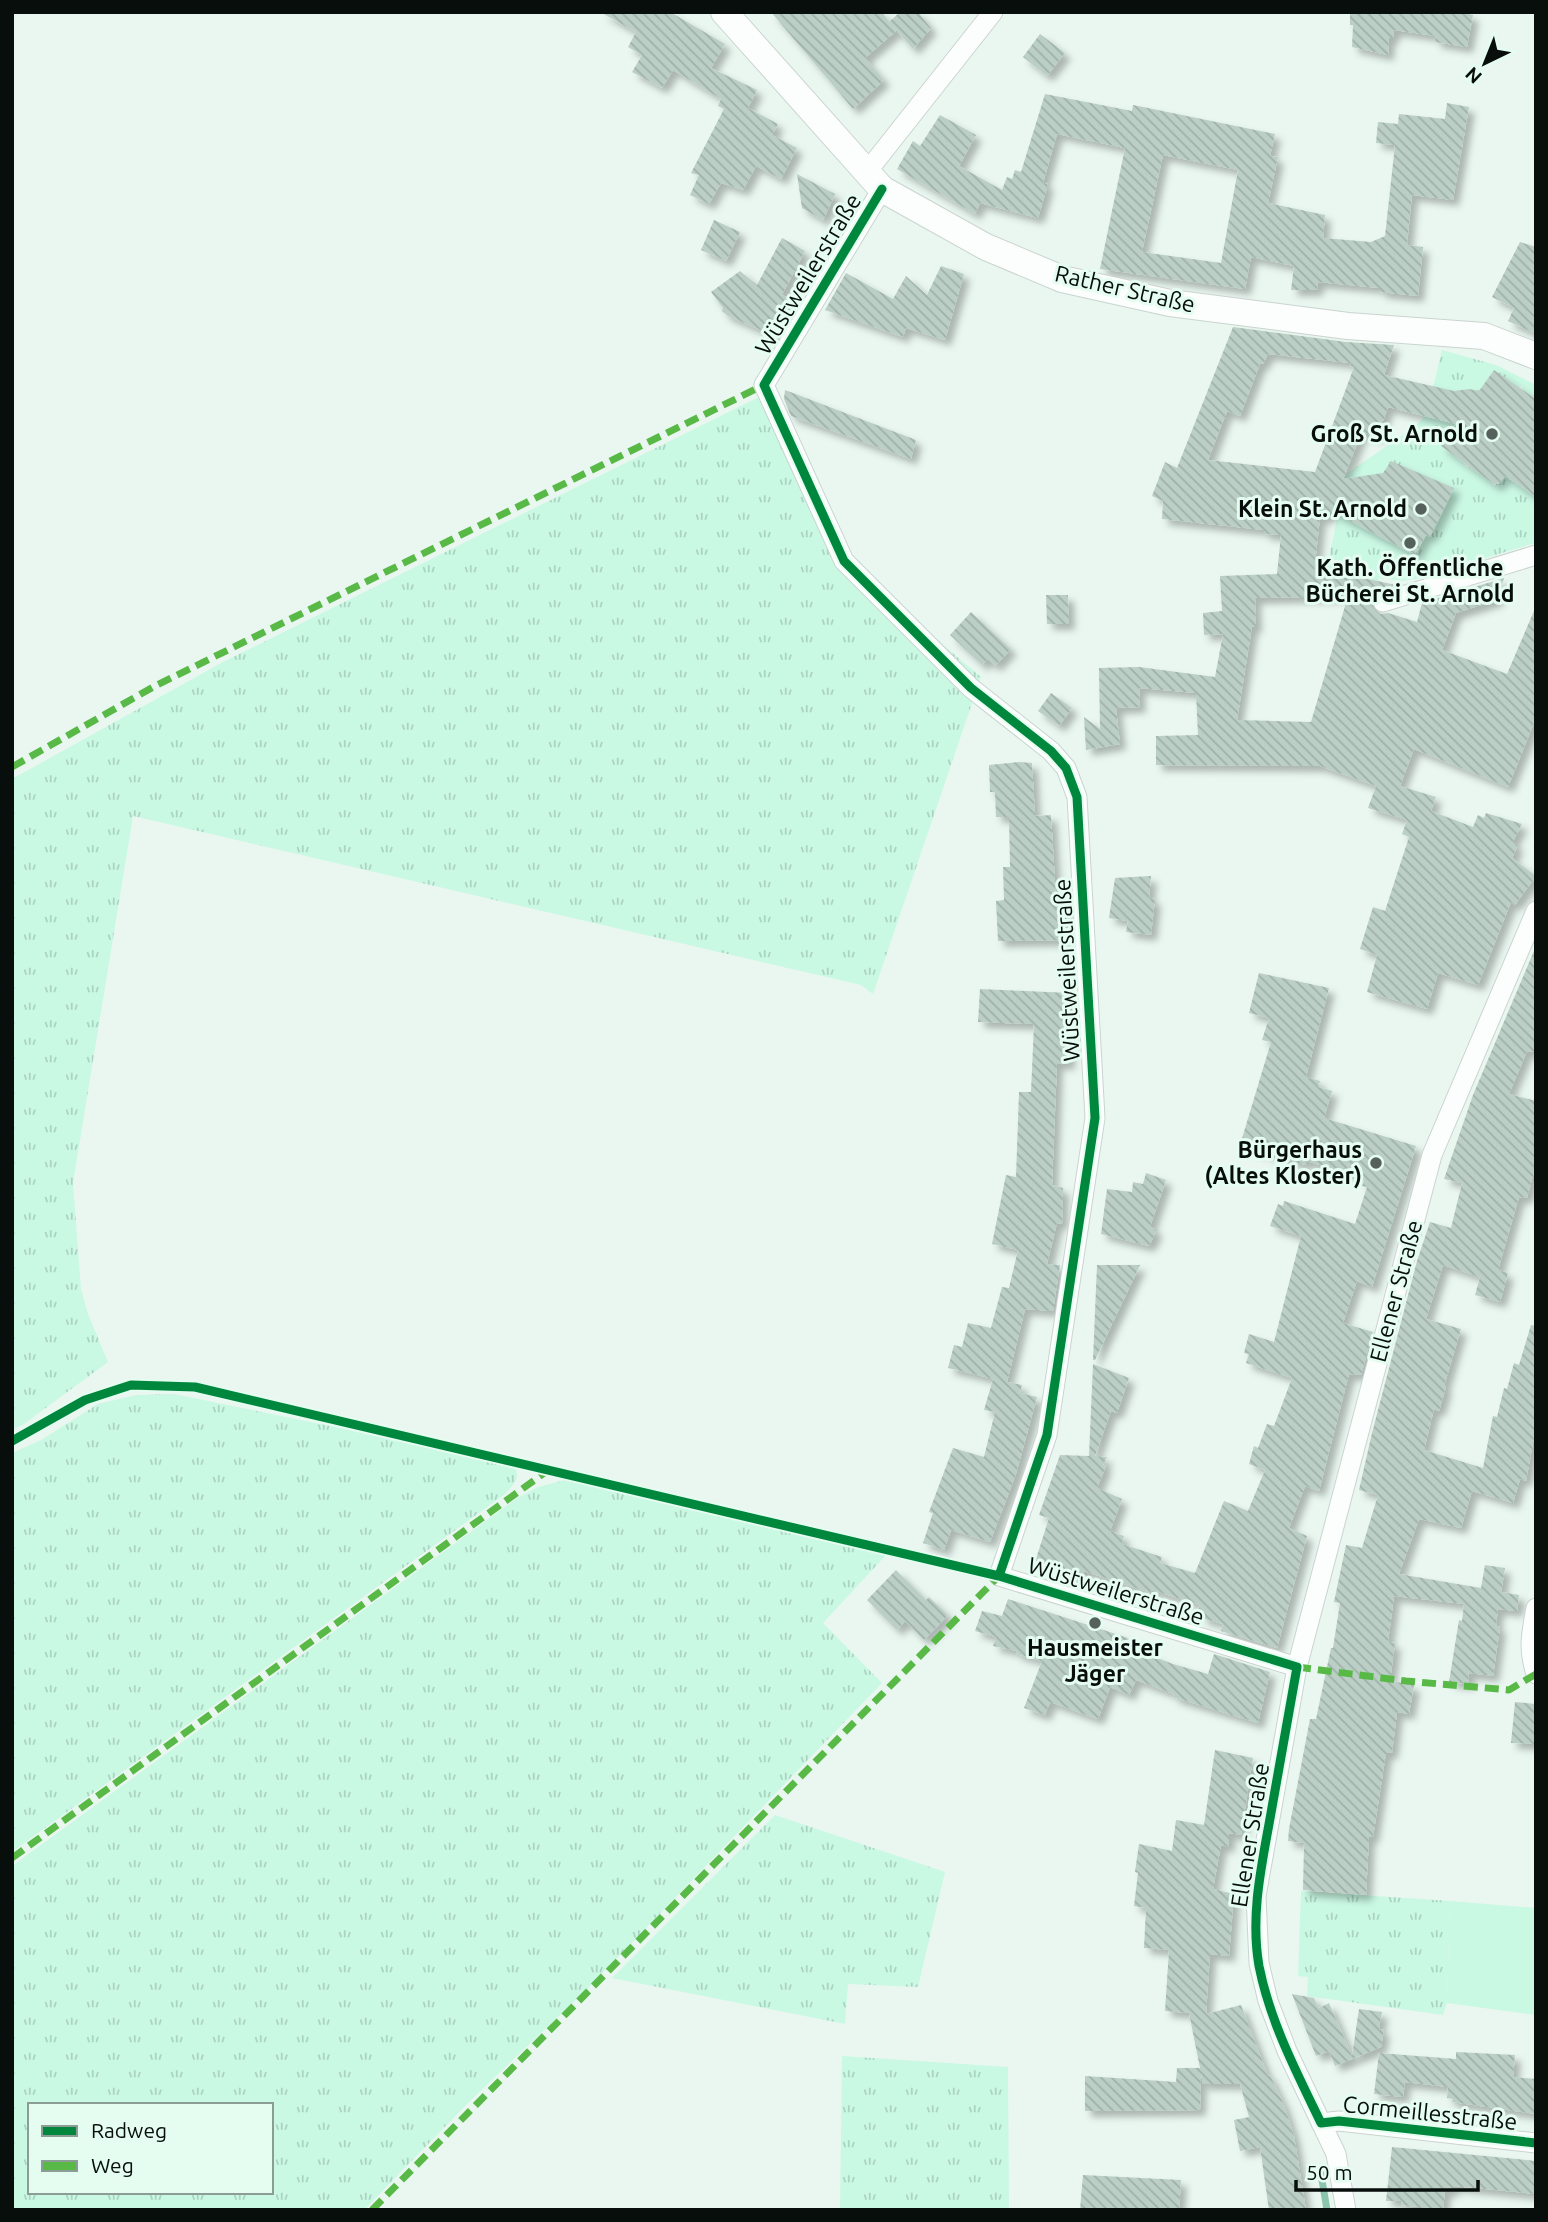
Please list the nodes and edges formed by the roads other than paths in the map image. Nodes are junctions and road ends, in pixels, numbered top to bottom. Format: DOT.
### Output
graph roads {
  1 [pos="724,12"];
  2 [pos="993,12"];
  3 [pos="874,181"];
  4 [pos="1536,356"];
  5 [pos="1536,555"];
  6 [pos="1383,602"];
  7 [pos="1536,911"];
  8 [pos="1536,1608"];
  9 [pos="1297,1667"];
  10 [pos="1536,1674"];
  11 [pos="1321,2123"];
  12 [pos="1536,2143"];
  13 [pos="1346,2210"];
  1 -- 3 [label="main road, Rather Straße"];
  2 -- 3 [label="street"];
  3 -- 4 [label="main road, Rather Straße"];
  3 -- 9 [label="street, Wüstweilerstraße"];
  5 -- 6 [label="street"];
  7 -- 9 [label="street, Ellener Straße"];
  8 -- 10 [label="street"];
  9 -- 11 [label="street, Ellener Straße"];
  11 -- 12 [label="street, Cormeillesstraße"];
  11 -- 13 [label="street, Ellener Straße"];
}
